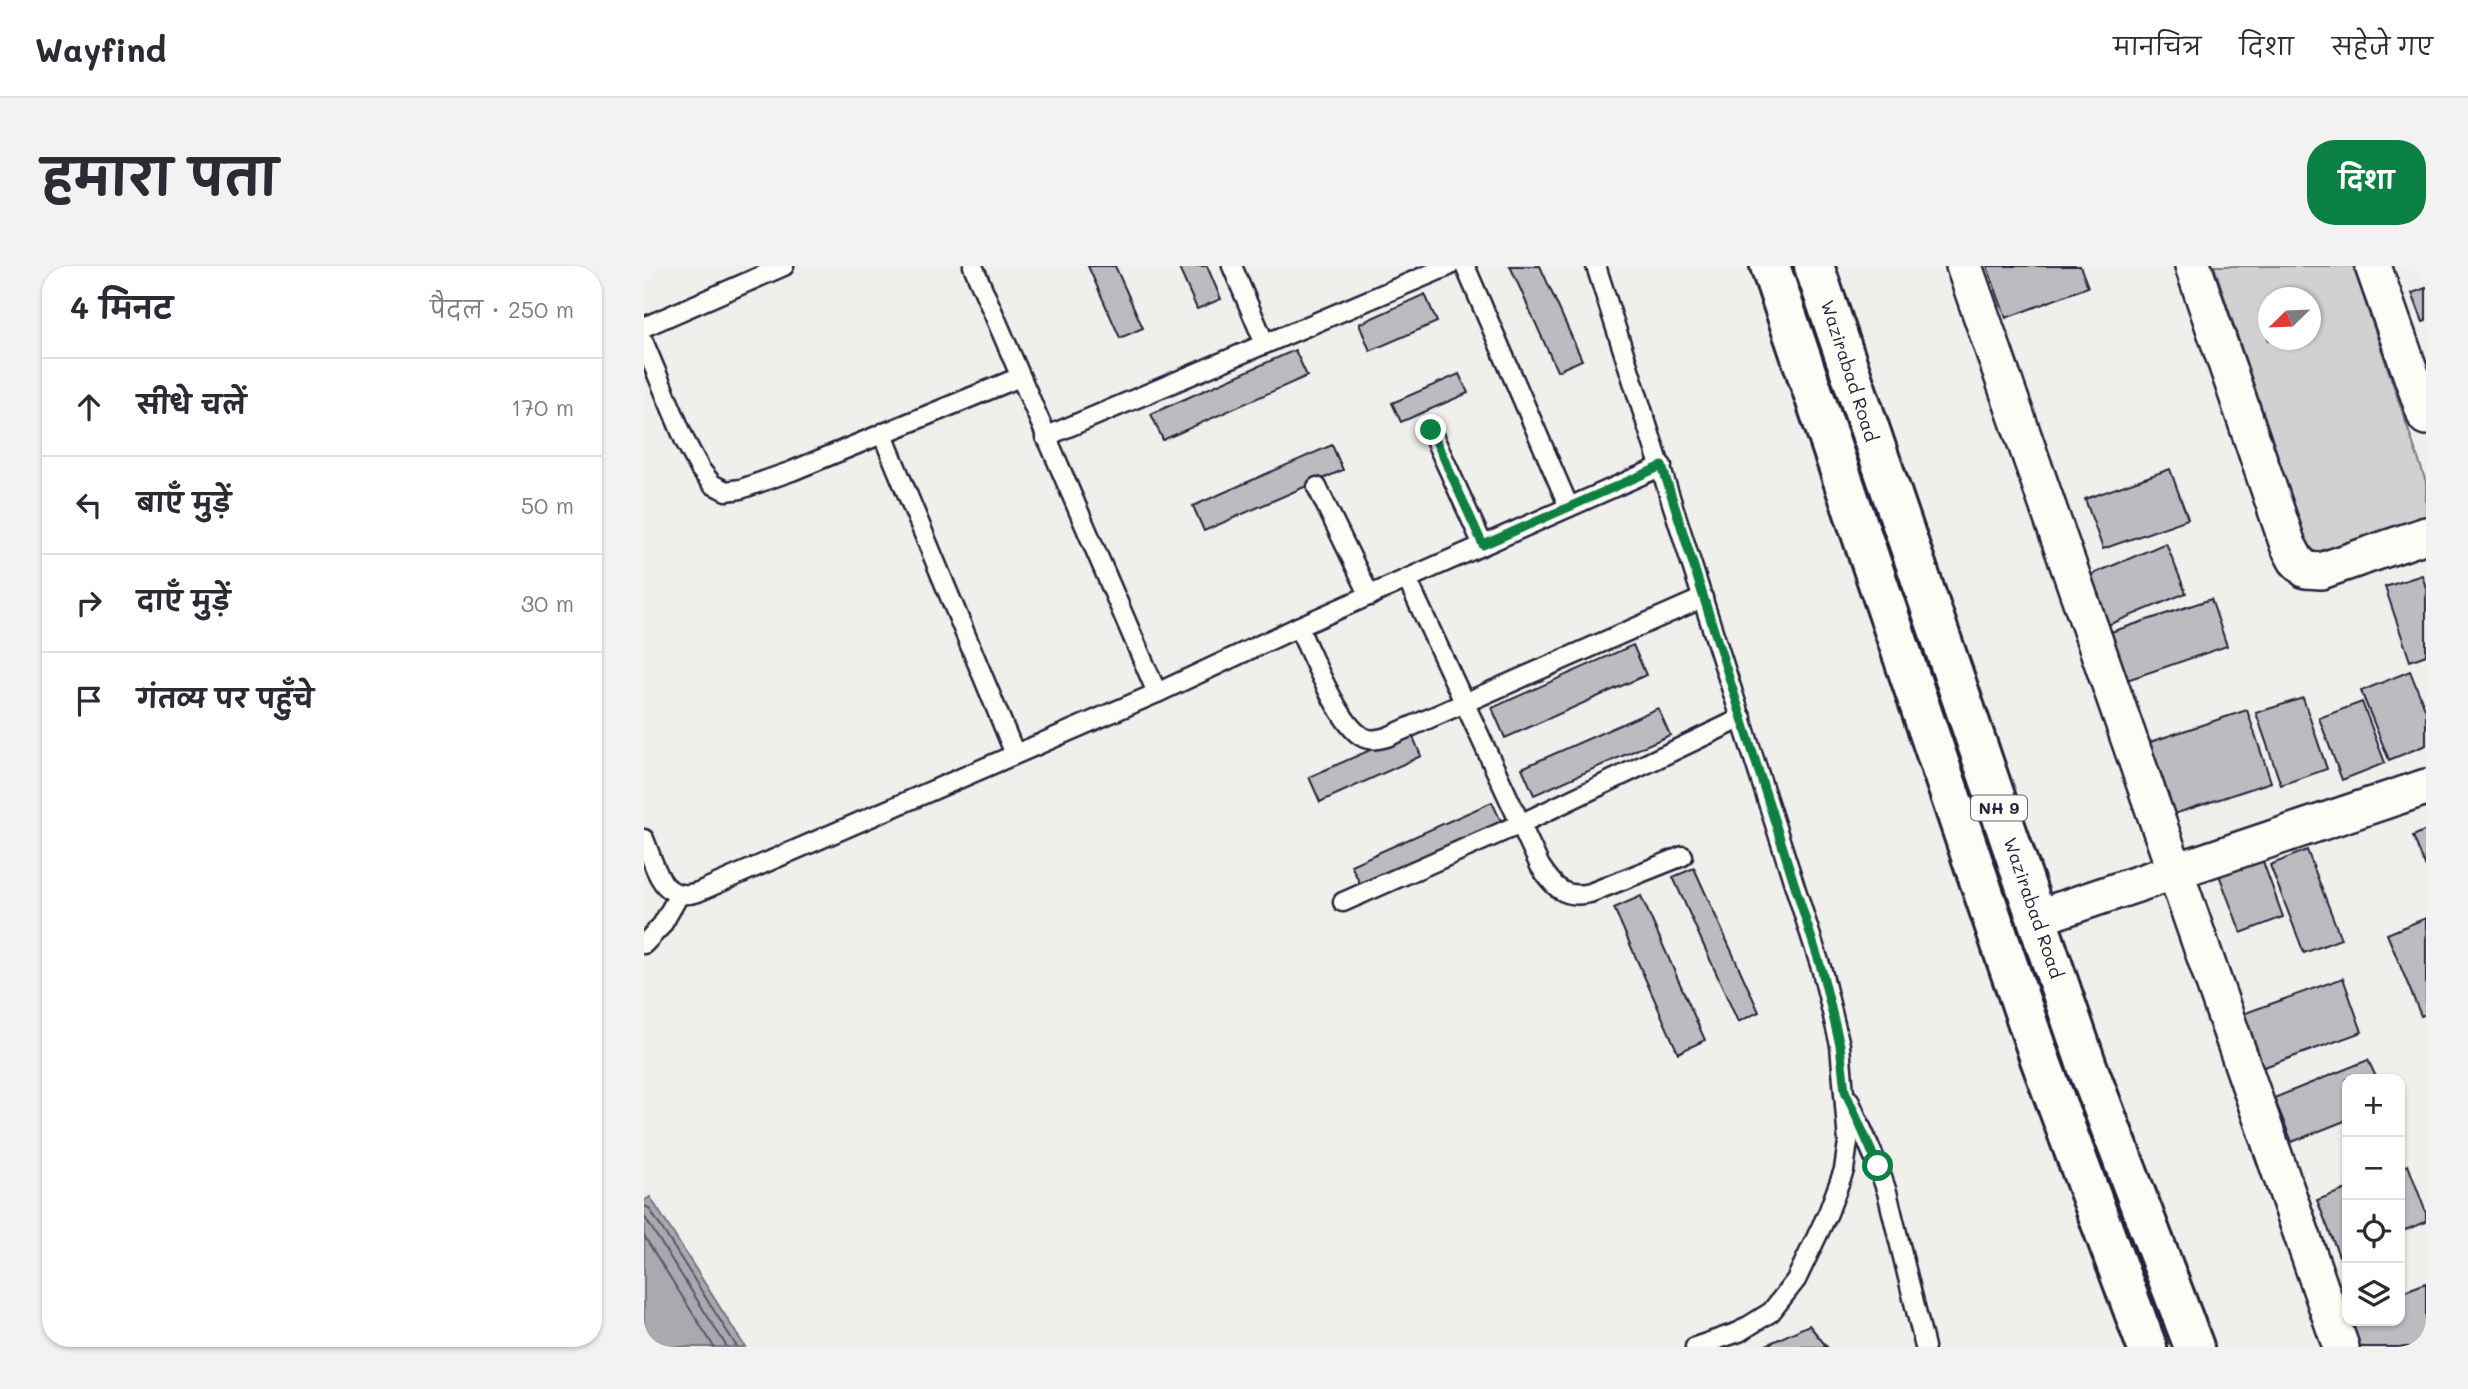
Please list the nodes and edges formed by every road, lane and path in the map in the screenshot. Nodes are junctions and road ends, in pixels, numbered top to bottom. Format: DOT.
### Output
graph roads {
  1 [pos="784,266"];
  2 [pos="973,266"];
  3 [pos="1233,266"];
  4 [pos="1449,266"];
  5 [pos="1465,266"];
  6 [pos="1596,266"];
  7 [pos="1770,266"];
  8 [pos="1814,266"];
  9 [pos="1964,266"];
  10 [pos="2193,266"];
  11 [pos="2373,266"];
  12 [pos="644,327"];
  13 [pos="644,343"];
  14 [pos="1265,344"];
  15 [pos="1020,377"];
  16 [pos="2426,417"];
  17 [pos="1431,430"];
  18 [pos="882,433"];
  19 [pos="1045,437"];
  20 [pos="1662,466"];
  21 [pos="1317,487"];
  22 [pos="1569,507"];
  23 [pos="2426,535"];
  24 [pos="1483,545"];
  25 [pos="1407,579"];
  26 [pos="1370,596"];
  27 [pos="1703,598"];
  28 [pos="1298,627"];
  29 [pos="1157,693"];
  30 [pos="1464,701"];
  31 [pos="1742,718"];
  32 [pos="1015,754"];
  33 [pos="2426,787"];
  34 [pos="1520,824"];
  35 [pos="644,839"];
  36 [pos="1683,856"];
  37 [pos="2175,871"];
  38 [pos="679,895"];
  39 [pos="1343,902"];
  40 [pos="2036,918"];
  41 [pos="644,944"];
  42 [pos="1845,1091"];
  43 [pos="1695,1347"];
  44 [pos="1925,1347"];
  45 [pos="2147,1347"];
  46 [pos="2194,1347"];
  47 [pos="2341,1347"];
  1 -- 12 [label="lane"];
  2 -- 15 [label="lane"];
  3 -- 14 [label="lane"];
  4 -- 14 [label="lane"];
  5 -- 22 [label="lane"];
  6 -- 20 [label="lane"];
  7 -- 45 [label="highway, NH 9"];
  8 -- 40 [label="highway, Wazirabad Road / NH 9"];
  9 -- 37 [label="street"];
  10 -- 23 [label="street"];
  11 -- 16 [label="street"];
  13 -- 18 [label="lane"];
  14 -- 19 [label="lane"];
  15 -- 18 [label="lane"];
  15 -- 19 [label="lane"];
  17 -- 24 [label="lane"];
  18 -- 32 [label="lane"];
  19 -- 29 [label="lane"];
  20 -- 22 [label="lane"];
  20 -- 27 [label="lane"];
  21 -- 26 [label="lane"];
  22 -- 24 [label="lane"];
  24 -- 25 [label="lane"];
  25 -- 26 [label="lane"];
  25 -- 30 [label="lane"];
  26 -- 28 [label="lane"];
  27 -- 30 [label="lane"];
  27 -- 31 [label="lane"];
  28 -- 29 [label="lane"];
  28 -- 30 [label="lane"];
  29 -- 32 [label="lane"];
  30 -- 34 [label="lane"];
  31 -- 34 [label="lane"];
  31 -- 42 [label="lane"];
  32 -- 38 [label="lane"];
  33 -- 37 [label="street"];
  34 -- 36 [label="lane"];
  34 -- 39 [label="lane"];
  35 -- 38 [label="lane"];
  37 -- 40 [label="street"];
  37 -- 47 [label="street"];
  38 -- 41 [label="lane"];
  40 -- 46 [label="highway, Wazirabad Road / NH 9"];
  42 -- 43 [label="lane"];
  42 -- 44 [label="lane"];
}
